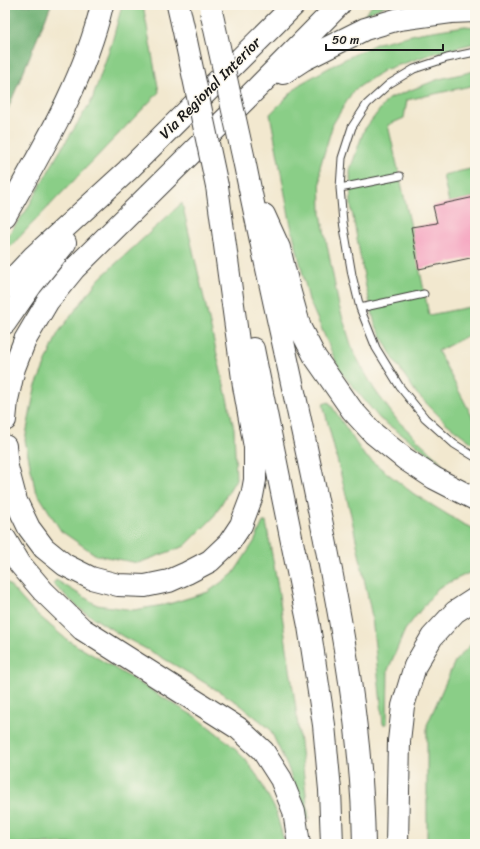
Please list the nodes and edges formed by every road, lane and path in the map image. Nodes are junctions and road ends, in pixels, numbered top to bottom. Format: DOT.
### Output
graph roads {
  1 [pos="102,5"];
  2 [pos="178,5"];
  3 [pos="294,5"];
  4 [pos="339,5"];
  5 [pos="211,8"];
  6 [pos="475,12"];
  7 [pos="475,52"];
  8 [pos="256,89"];
  9 [pos="245,169"];
  10 [pos="127,171"];
  11 [pos="400,176"];
  12 [pos="217,186"];
  13 [pos="340,188"];
  14 [pos="5,216"];
  15 [pos="5,287"];
  16 [pos="424,294"];
  17 [pos="360,308"];
  18 [pos="5,323"];
  19 [pos="5,420"];
  20 [pos="5,446"];
  21 [pos="475,457"];
  22 [pos="475,499"];
  23 [pos="5,539"];
  24 [pos="475,599"];
  25 [pos="299,844"];
  26 [pos="332,844"];
  27 [pos="364,844"];
  28 [pos="398,844"];
  1 -- 14 [label="highway"];
  2 -- 12 [label="highway, bridge"];
  3 -- 10 [label="highway, Via Regional Interior"];
  4 -- 8 [label="highway"];
  5 -- 9 [label="highway, bridge"];
  6 -- 8 [label="highway"];
  7 -- 13 [label="lane"];
  8 -- 19 [label="highway"];
  9 -- 22 [label="highway"];
  9 -- 27 [label="highway"];
  10 -- 15 [label="highway"];
  10 -- 18 [label="highway"];
  11 -- 13 [label="lane"];
  12 -- 20 [label="highway"];
  12 -- 26 [label="highway"];
  13 -- 17 [label="lane"];
  16 -- 17 [label="lane"];
  17 -- 21 [label="lane"];
  23 -- 25 [label="highway"];
  24 -- 28 [label="highway"];
}
